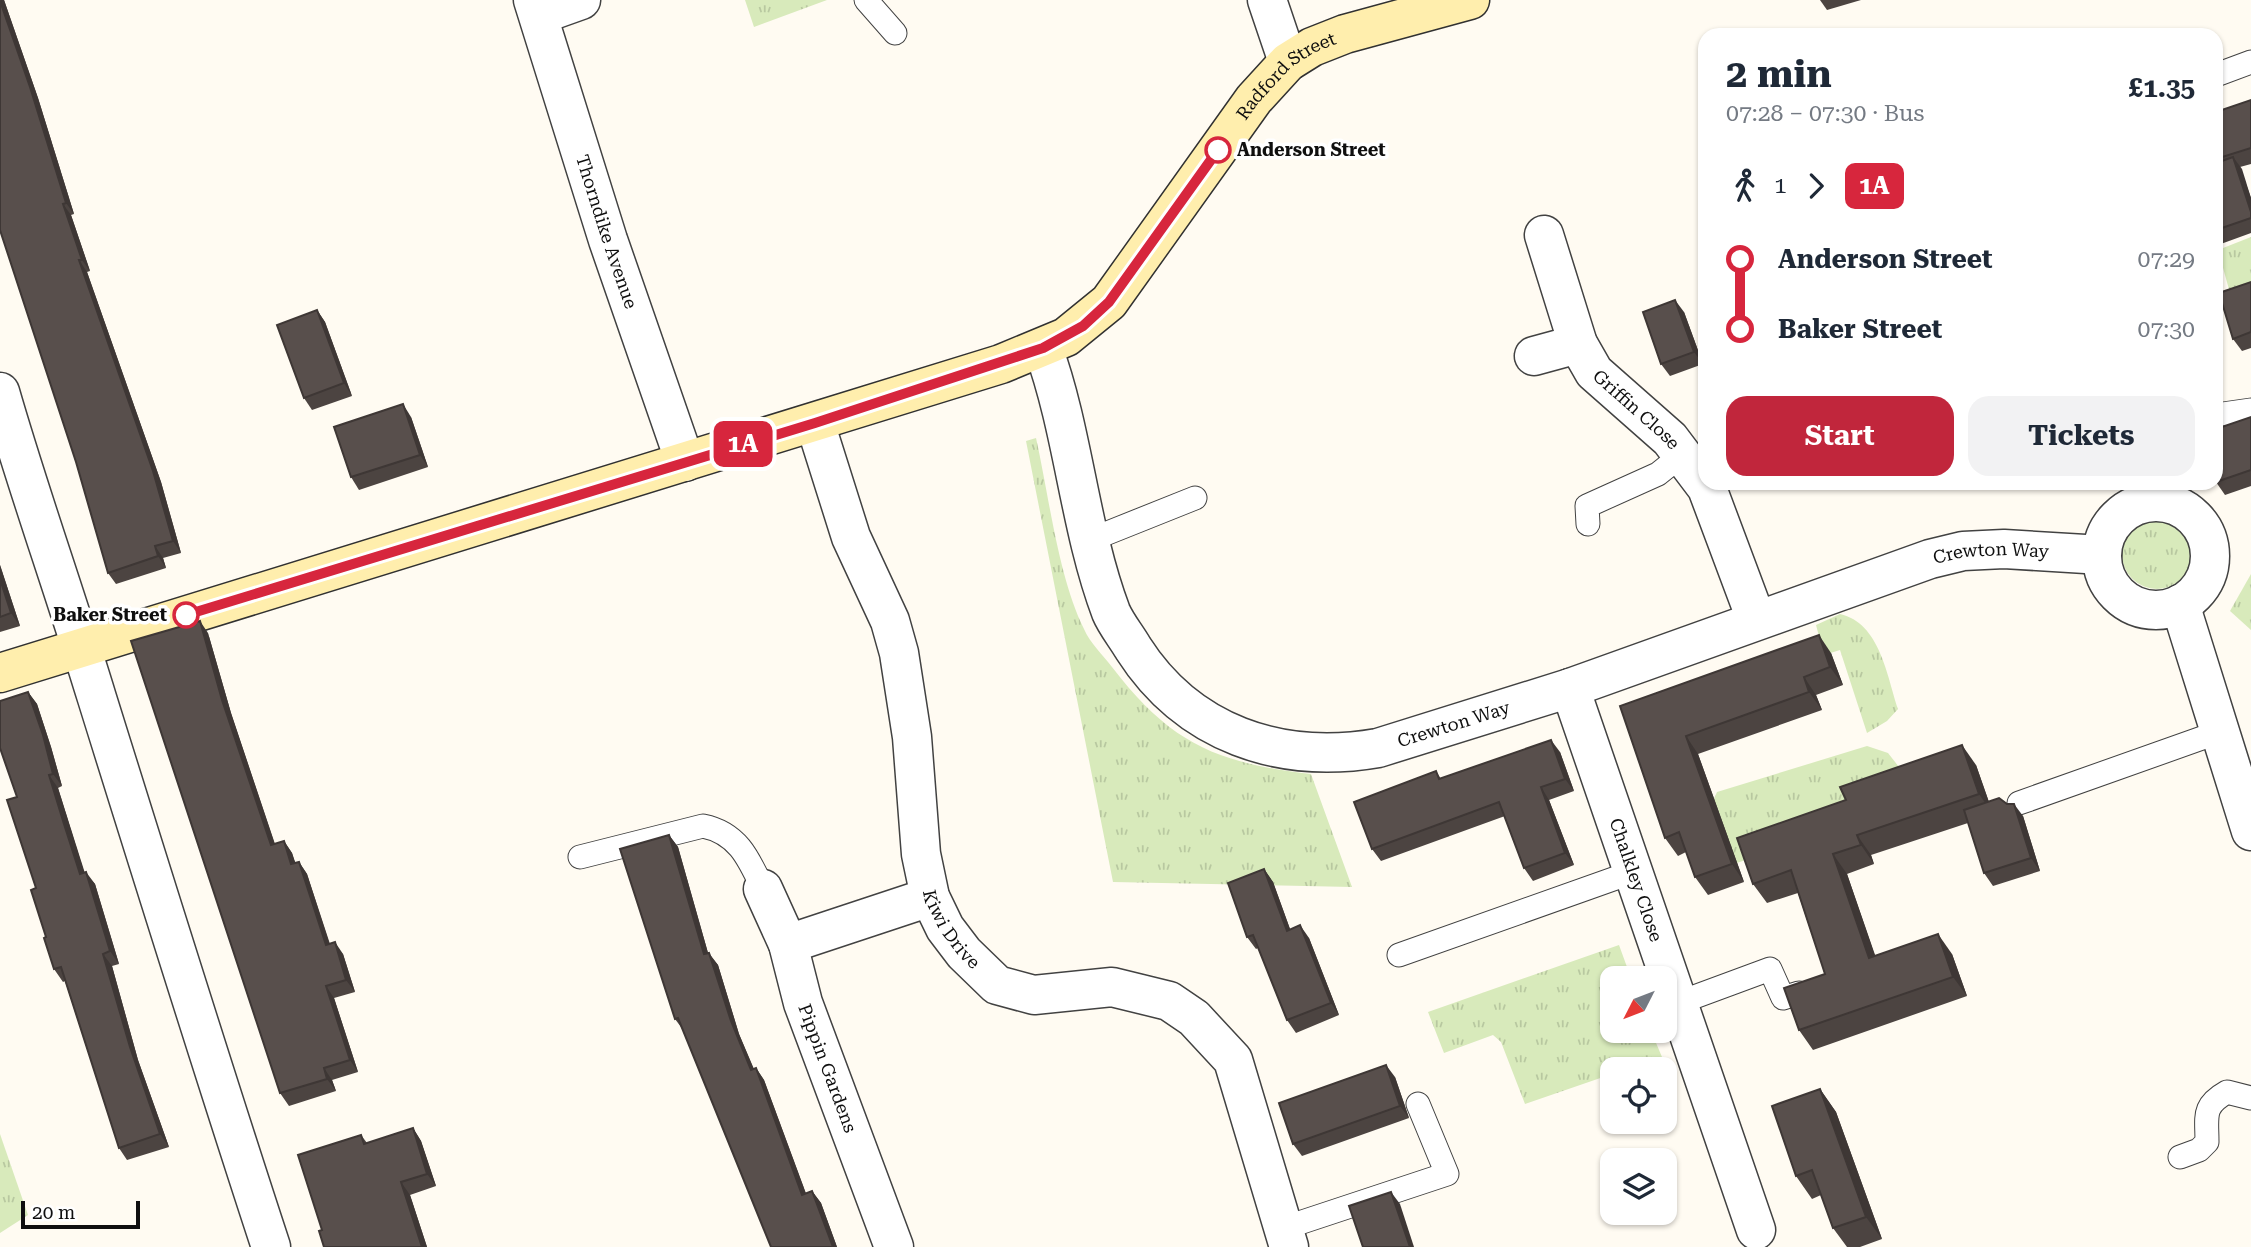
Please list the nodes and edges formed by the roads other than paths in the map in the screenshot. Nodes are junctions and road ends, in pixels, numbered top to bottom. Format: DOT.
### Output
graph roads {
  1 [pos="581,0"];
  2 [pos="866,0"];
  3 [pos="1267,0"];
  4 [pos="1470,0"];
  5 [pos="536,7"];
  6 [pos="895,33"];
  7 [pos="1288,62"];
  8 [pos="2251,62"];
  9 [pos="2223,72"];
  10 [pos="1544,235"];
  11 [pos="1578,344"];
  12 [pos="1043,348"];
  13 [pos="1534,356"];
  14 [pos="0,392"];
  15 [pos="2251,410"];
  16 [pos="2223,414"];
  17 [pos="815,423"];
  18 [pos="1683,453"];
  19 [pos="685,462"];
  20 [pos="1698,475"];
  21 [pos="1708,490"];
  22 [pos="2172,493"];
  23 [pos="1195,498"];
  24 [pos="1588,524"];
  25 [pos="1090,540"];
  26 [pos="2102,555"];
  27 [pos="2180,604"];
  28 [pos="1756,619"];
  29 [pos="81,647"];
  30 [pos="0,673"];
  31 [pos="1570,688"];
  32 [pos="2219,732"];
  33 [pos="2244,783"];
  34 [pos="2019,803"];
  35 [pos="2251,831"];
  36 [pos="580,858"];
  37 [pos="1633,872"];
  38 [pos="763,889"];
  39 [pos="930,897"];
  40 [pos="788,944"];
  41 [pos="1399,955"];
  42 [pos="1799,993"];
  43 [pos="1678,1003"];
  44 [pos="2251,1098"];
  45 [pos="1418,1104"];
  46 [pos="2180,1157"];
  47 [pos="1756,1230"];
  48 [pos="1287,1238"];
  49 [pos="271,1247"];
  50 [pos="894,1247"];
  1 -- 5 [label="street"];
  2 -- 6 [label="lane"];
  3 -- 7 [label="street"];
  4 -- 7 [label="street, Radford Street"];
  5 -- 19 [label="street, Thorndike Avenue"];
  7 -- 12 [label="street, Radford Street"];
  8 -- 9 [label="lane"];
  10 -- 11 [label="street, Griffin Close"];
  11 -- 13 [label="street"];
  11 -- 18 [label="street, Griffin Close"];
  12 -- 17 [label="street, Radford Street"];
  12 -- 25 [label="street, Crewton Way"];
  14 -- 29 [label="street"];
  15 -- 16 [label="lane"];
  17 -- 19 [label="street, Radford Street"];
  17 -- 39 [label="street, Kiwi Drive"];
  18 -- 20 [label="street, Griffin Close"];
  18 -- 24 [label="lane"];
  19 -- 29 [label="street, Radford Street"];
  21 -- 28 [label="street, Griffin Close"];
  22 -- 26 [label="street"];
  22 -- 27 [label="street"];
  23 -- 25 [label="lane"];
  25 -- 31 [label="street, Crewton Way"];
  26 -- 27 [label="street"];
  26 -- 28 [label="street, Crewton Way"];
  27 -- 32 [label="street"];
  28 -- 31 [label="street, Crewton Way"];
  29 -- 30 [label="street, Radford Street"];
  29 -- 49 [label="street"];
  31 -- 37 [label="street, Chalkley Close"];
  32 -- 33 [label="street"];
  32 -- 34 [label="lane"];
  33 -- 35 [label="street"];
  36 -- 38 [label="lane"];
  37 -- 41 [label="lane"];
  37 -- 43 [label="street, Chalkley Close"];
  38 -- 40 [label="street, Pippin Gardens"];
  39 -- 40 [label="street"];
  39 -- 48 [label="street, Kiwi Drive"];
  40 -- 50 [label="street, Pippin Gardens"];
  42 -- 43 [label="lane"];
  43 -- 47 [label="street, Chalkley Close"];
  44 -- 46 [label="lane"];
  45 -- 48 [label="lane"];
}
